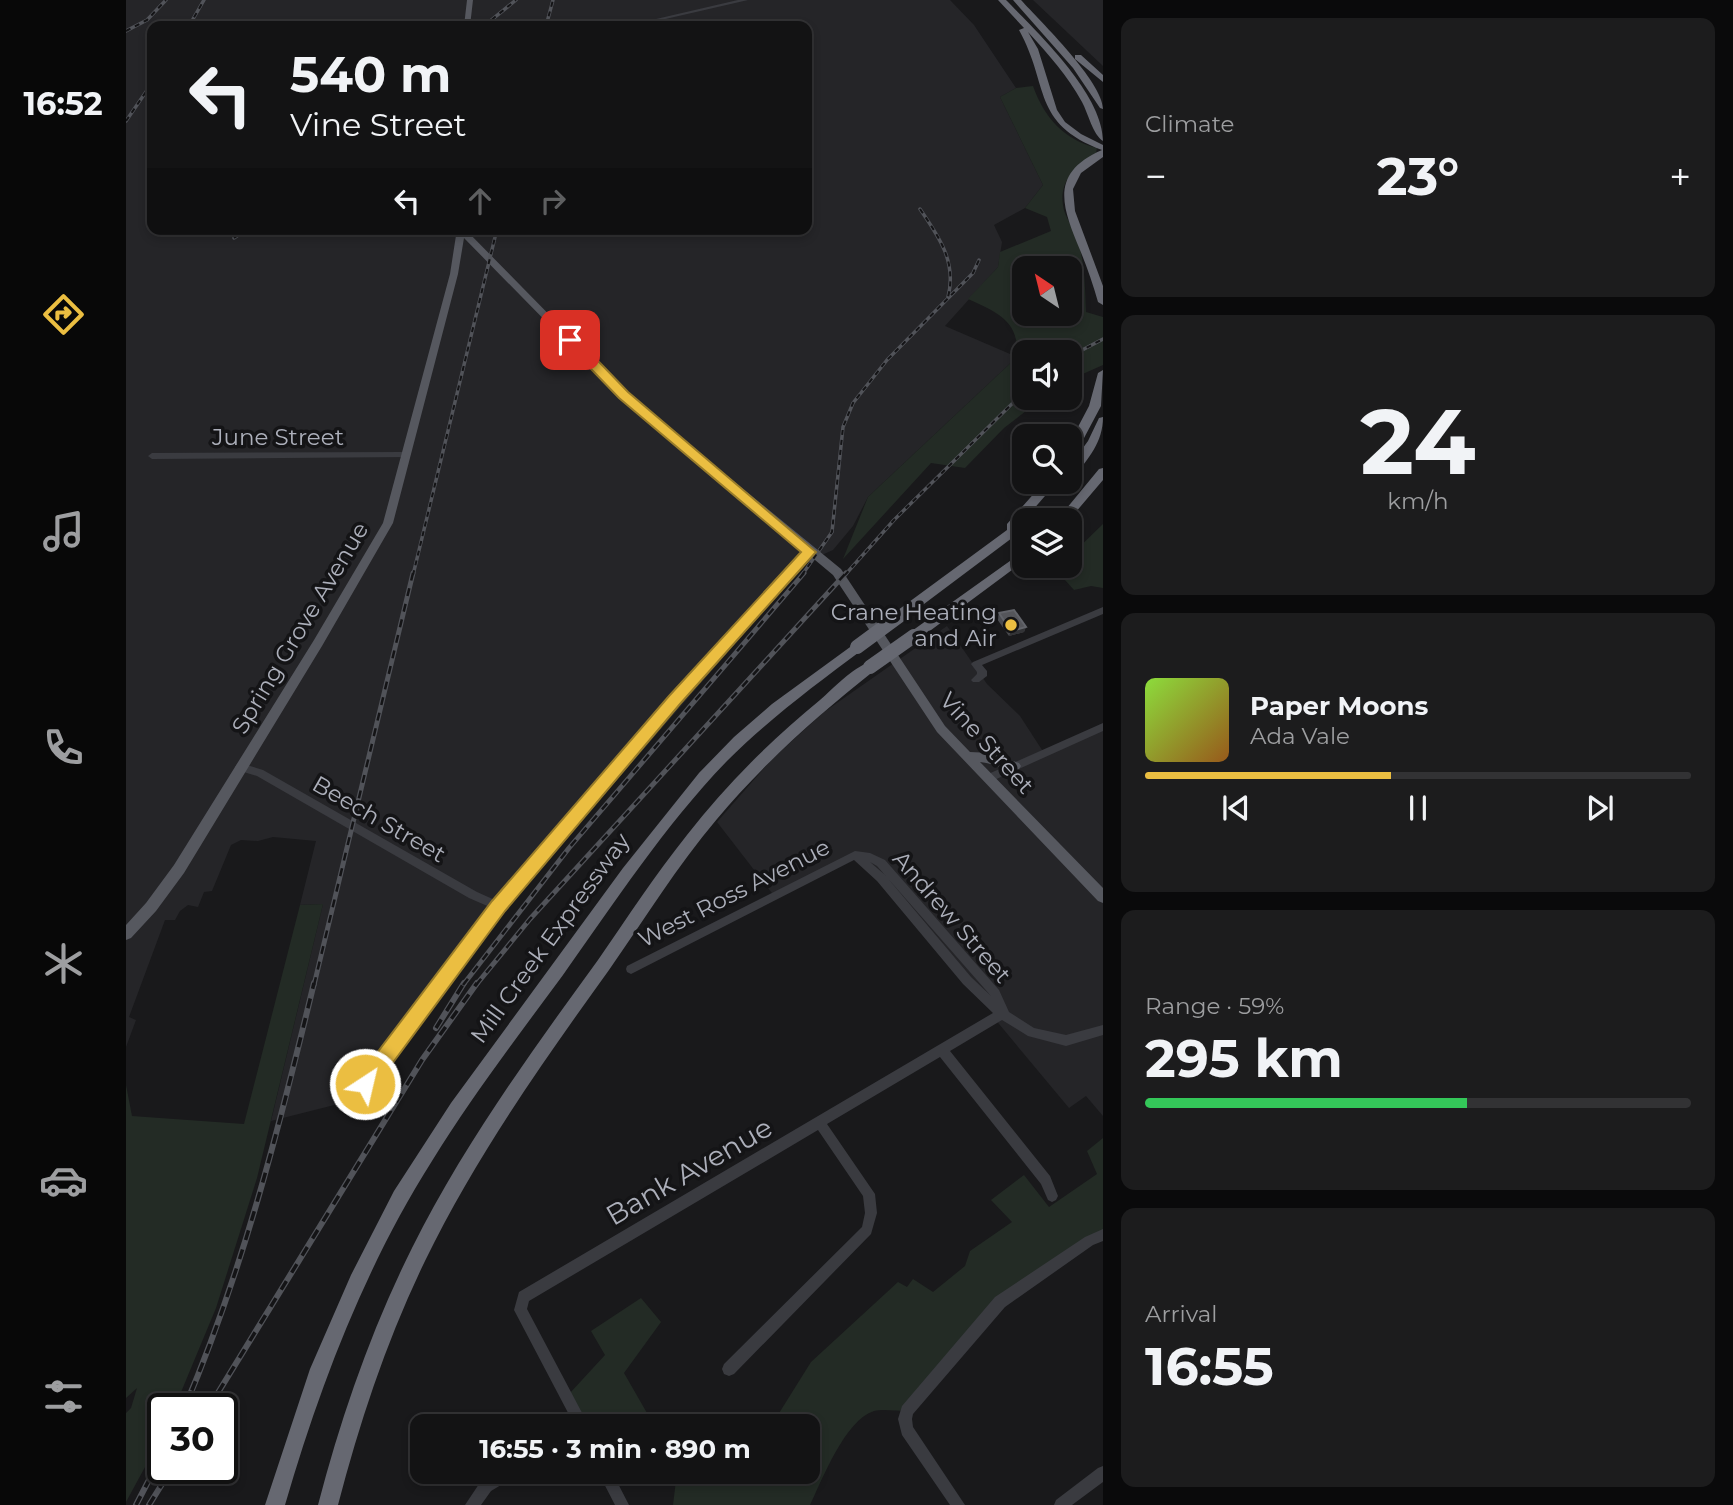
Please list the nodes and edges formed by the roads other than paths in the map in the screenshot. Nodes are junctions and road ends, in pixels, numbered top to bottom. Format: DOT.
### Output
graph roads {
  1 [pos="470,0"];
  2 [pos="745,0"];
  3 [pos="1002,0"];
  4 [pos="1017,0"];
  5 [pos="1014,13"];
  6 [pos="468,21"];
  7 [pos="651,21"];
  8 [pos="1043,27"];
  9 [pos="1103,79"];
  10 [pos="1103,106"];
  11 [pos="1103,138"];
  12 [pos="1103,151"];
  13 [pos="460,235"];
  14 [pos="466,235"];
  15 [pos="1103,302"];
  16 [pos="1103,373"];
  17 [pos="1103,420"];
  18 [pos="1082,430"];
  19 [pos="405,455"];
  20 [pos="152,456"];
  21 [pos="1082,458"];
  22 [pos="1103,472"];
  23 [pos="1040,494"];
  24 [pos="1052,494"];
  25 [pos="1039,508"];
  26 [pos="1073,508"];
  27 [pos="1012,531"];
  28 [pos="1003,538"];
  29 [pos="809,552"];
  30 [pos="1012,564"];
  31 [pos="1103,610"];
  32 [pos="976,680"];
  33 [pos="1103,727"];
  34 [pos="966,756"];
  35 [pos="1015,766"];
  36 [pos="240,767"];
  37 [pos="989,778"];
  38 [pos="855,855"];
  39 [pos="1103,897"];
  40 [pos="499,906"];
  41 [pos="126,934"];
  42 [pos="631,969"];
  43 [pos="1004,1013"];
  44 [pos="1103,1030"];
  45 [pos="942,1050"];
  46 [pos="362,1089"];
  47 [pos="820,1124"];
  48 [pos="1052,1196"];
  49 [pos="1103,1235"];
  50 [pos="729,1369"];
  51 [pos="575,1414"];
  52 [pos="1103,1473"];
  53 [pos="489,1484"];
  54 [pos="611,1484"];
  55 [pos="275,1505"];
  56 [pos="328,1505"];
  57 [pos="472,1505"];
  58 [pos="622,1505"];
  59 [pos="958,1505"];
  60 [pos="1061,1505"];
  1 -- 6 [label="main road"];
  2 -- 7 [label="street"];
  3 -- 5 [label="highway"];
  4 -- 8 [label="highway"];
  5 -- 11 [label="highway"];
  5 -- 12 [label="highway"];
  8 -- 9 [label="highway"];
  8 -- 10 [label="highway"];
  12 -- 15 [label="highway"];
  13 -- 19 [label="main road, Spring Grove Avenue"];
  14 -- 29 [label="main road, Vine Street"];
  16 -- 18 [label="highway"];
  17 -- 21 [label="highway"];
  19 -- 20 [label="street, June Street"];
  19 -- 36 [label="main road, Spring Grove Avenue"];
  22 -- 26 [label="highway"];
  23 -- 28 [label="highway"];
  24 -- 25 [label="highway, Mill Creek Expressway"];
  27 -- 28 [label="highway, Mill Creek Expressway"];
  28 -- 55 [label="highway, Mill Creek Expressway, bridge"];
  29 -- 34 [label="main road, Vine Street"];
  29 -- 40 [label="street"];
  30 -- 56 [label="highway, bridge"];
  31 -- 32 [label="street"];
  33 -- 35 [label="street"];
  34 -- 35 [label="main road"];
  34 -- 37 [label="main road, Vine Street"];
  35 -- 37 [label="street"];
  36 -- 40 [label="street, Beech Street"];
  36 -- 41 [label="main road, Spring Grove Avenue"];
  37 -- 39 [label="main road, Vine Street"];
  38 -- 42 [label="street, West Ross Avenue"];
  38 -- 43 [label="street, Andrew Street"];
  40 -- 46 [label="street"];
  43 -- 44 [label="street, Andrew Street"];
  43 -- 45 [label="street, Bank Avenue"];
  45 -- 47 [label="street, Bank Avenue"];
  45 -- 48 [label="street"];
  47 -- 50 [label="street"];
  47 -- 51 [label="street, Bank Avenue"];
  49 -- 59 [label="street"];
  52 -- 60 [label="street"];
  53 -- 57 [label="street"];
  54 -- 58 [label="street"];
}
